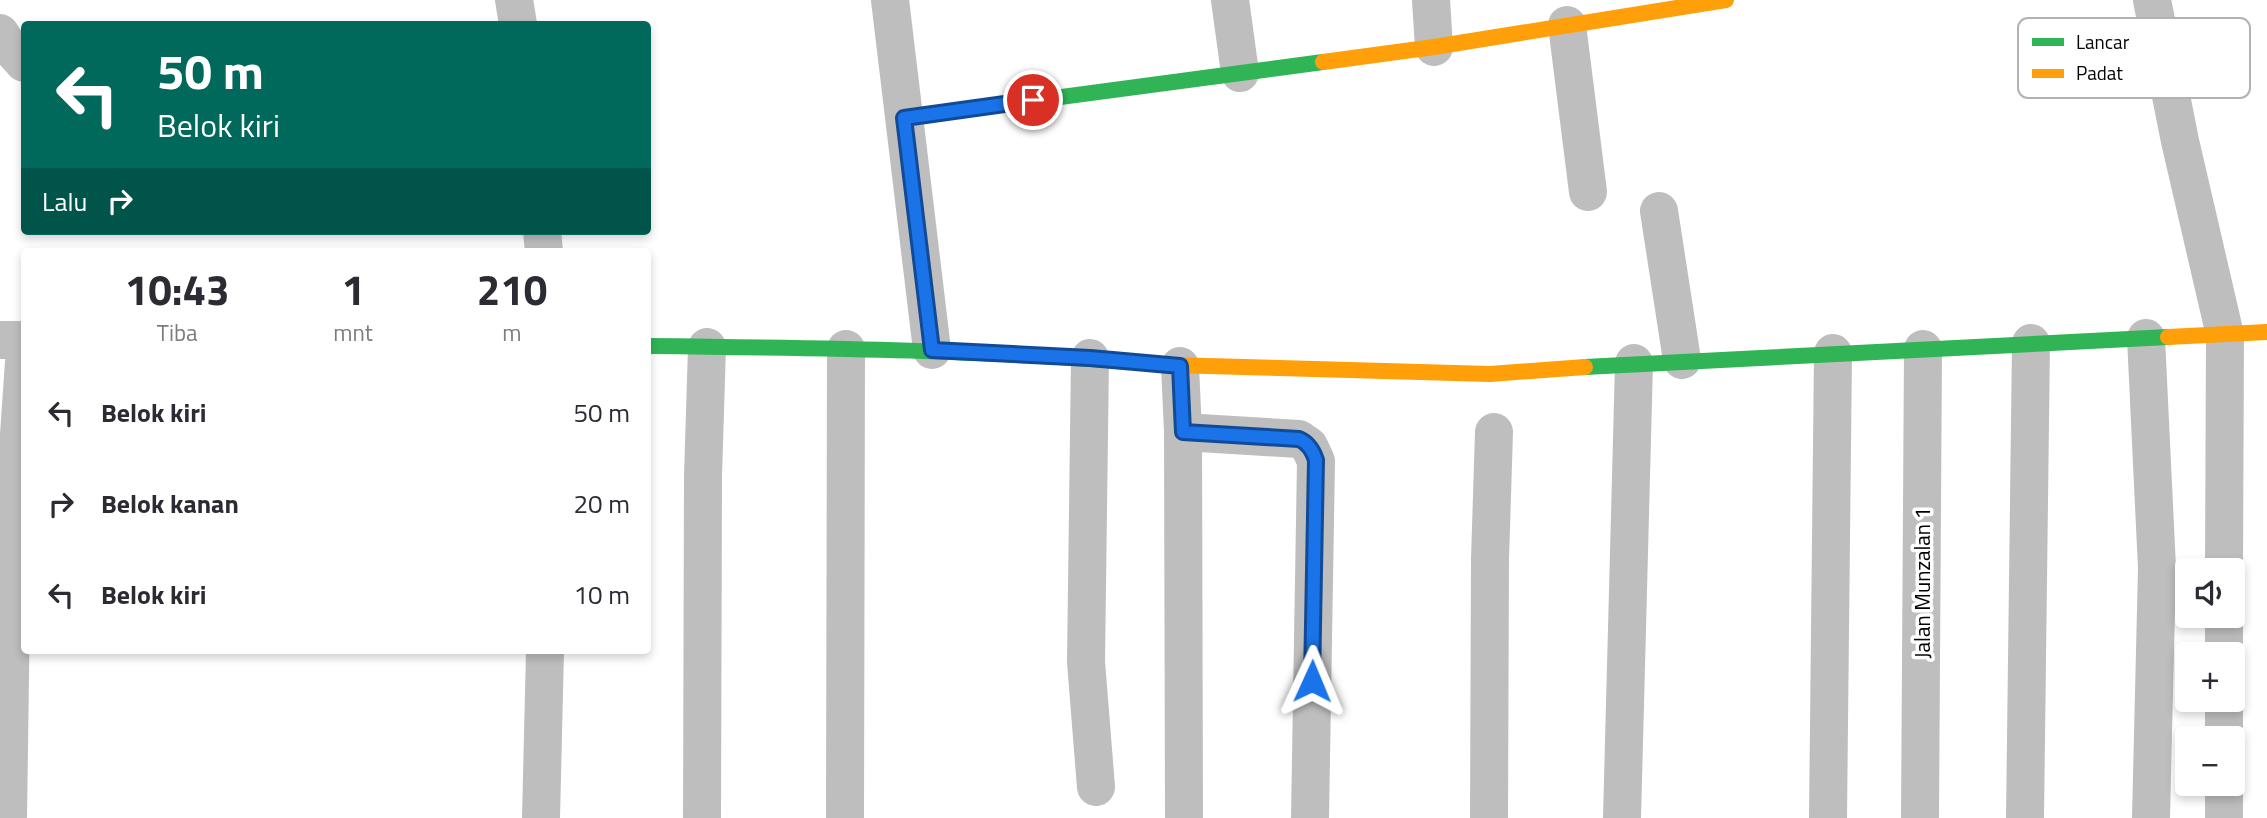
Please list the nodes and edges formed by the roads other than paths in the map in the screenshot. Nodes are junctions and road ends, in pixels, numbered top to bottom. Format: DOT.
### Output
graph roads {
  1 [pos="514,0"];
  2 [pos="890,0"];
  3 [pos="1230,0"];
  4 [pos="1431,0"];
  5 [pos="1726,0"];
  6 [pos="2152,0"];
  7 [pos="1617,9"];
  8 [pos="2156,18"];
  9 [pos="518,21"];
  10 [pos="1567,25"];
  11 [pos="0,33"];
  12 [pos="1434,47"];
  13 [pos="21,59"];
  14 [pos="1240,73"];
  15 [pos="2171,98"];
  16 [pos="904,118"];
  17 [pos="1588,192"];
  18 [pos="1659,211"];
  19 [pos="2267,332"];
  20 [pos="2225,335"];
  21 [pos="2146,338"];
  22 [pos="0,340"];
  23 [pos="21,340"];
  24 [pos="2031,343"];
  25 [pos="651,346"];
  26 [pos="707,347"];
  27 [pos="846,349"];
  28 [pos="1923,349"];
  29 [pos="932,350"];
  30 [pos="1833,353"];
  31 [pos="1090,358"];
  32 [pos="1682,360"];
  33 [pos="1634,363"];
  34 [pos="1180,366"];
  35 [pos="21,406"];
  36 [pos="1183,432"];
  37 [pos="1494,432"];
  38 [pos="2224,558"];
  39 [pos="545,654"];
  40 [pos="1096,787"];
  41 [pos="2224,796"];
  42 [pos="8,818"];
  43 [pos="541,818"];
  44 [pos="702,818"];
  45 [pos="845,818"];
  46 [pos="1184,818"];
  47 [pos="1310,818"];
  48 [pos="1489,818"];
  49 [pos="1622,818"];
  50 [pos="1829,818"];
  51 [pos="1920,818"];
  52 [pos="2025,818"];
  53 [pos="2151,818"];
  54 [pos="2224,818"];
  1 -- 9 [label="street"];
  2 -- 16 [label="street"];
  3 -- 14 [label="street"];
  4 -- 12 [label="street"];
  5 -- 7 [label="street"];
  6 -- 8 [label="street"];
  7 -- 10 [label="street"];
  10 -- 12 [label="street"];
  10 -- 17 [label="street"];
  11 -- 13 [label="street"];
  12 -- 14 [label="street"];
  14 -- 16 [label="street"];
  15 -- 20 [label="street"];
  16 -- 29 [label="street"];
  18 -- 32 [label="street"];
  19 -- 20 [label="street"];
  20 -- 21 [label="street"];
  20 -- 38 [label="street"];
  21 -- 24 [label="street"];
  21 -- 53 [label="street"];
  22 -- 23 [label="street"];
  24 -- 28 [label="street"];
  24 -- 52 [label="street"];
  25 -- 26 [label="street"];
  26 -- 27 [label="street"];
  26 -- 44 [label="street"];
  27 -- 29 [label="street"];
  27 -- 45 [label="street"];
  28 -- 30 [label="street"];
  28 -- 51 [label="street, Jalan Munzalan 1"];
  29 -- 31 [label="street"];
  30 -- 32 [label="street"];
  30 -- 50 [label="street"];
  31 -- 34 [label="street"];
  31 -- 40 [label="street"];
  32 -- 33 [label="street"];
  33 -- 34 [label="street"];
  33 -- 49 [label="street"];
  34 -- 36 [label="street"];
  35 -- 42 [label="street"];
  36 -- 46 [label="street"];
  36 -- 47 [label="street"];
  37 -- 48 [label="street"];
  39 -- 43 [label="street"];
  41 -- 54 [label="street"];
}
